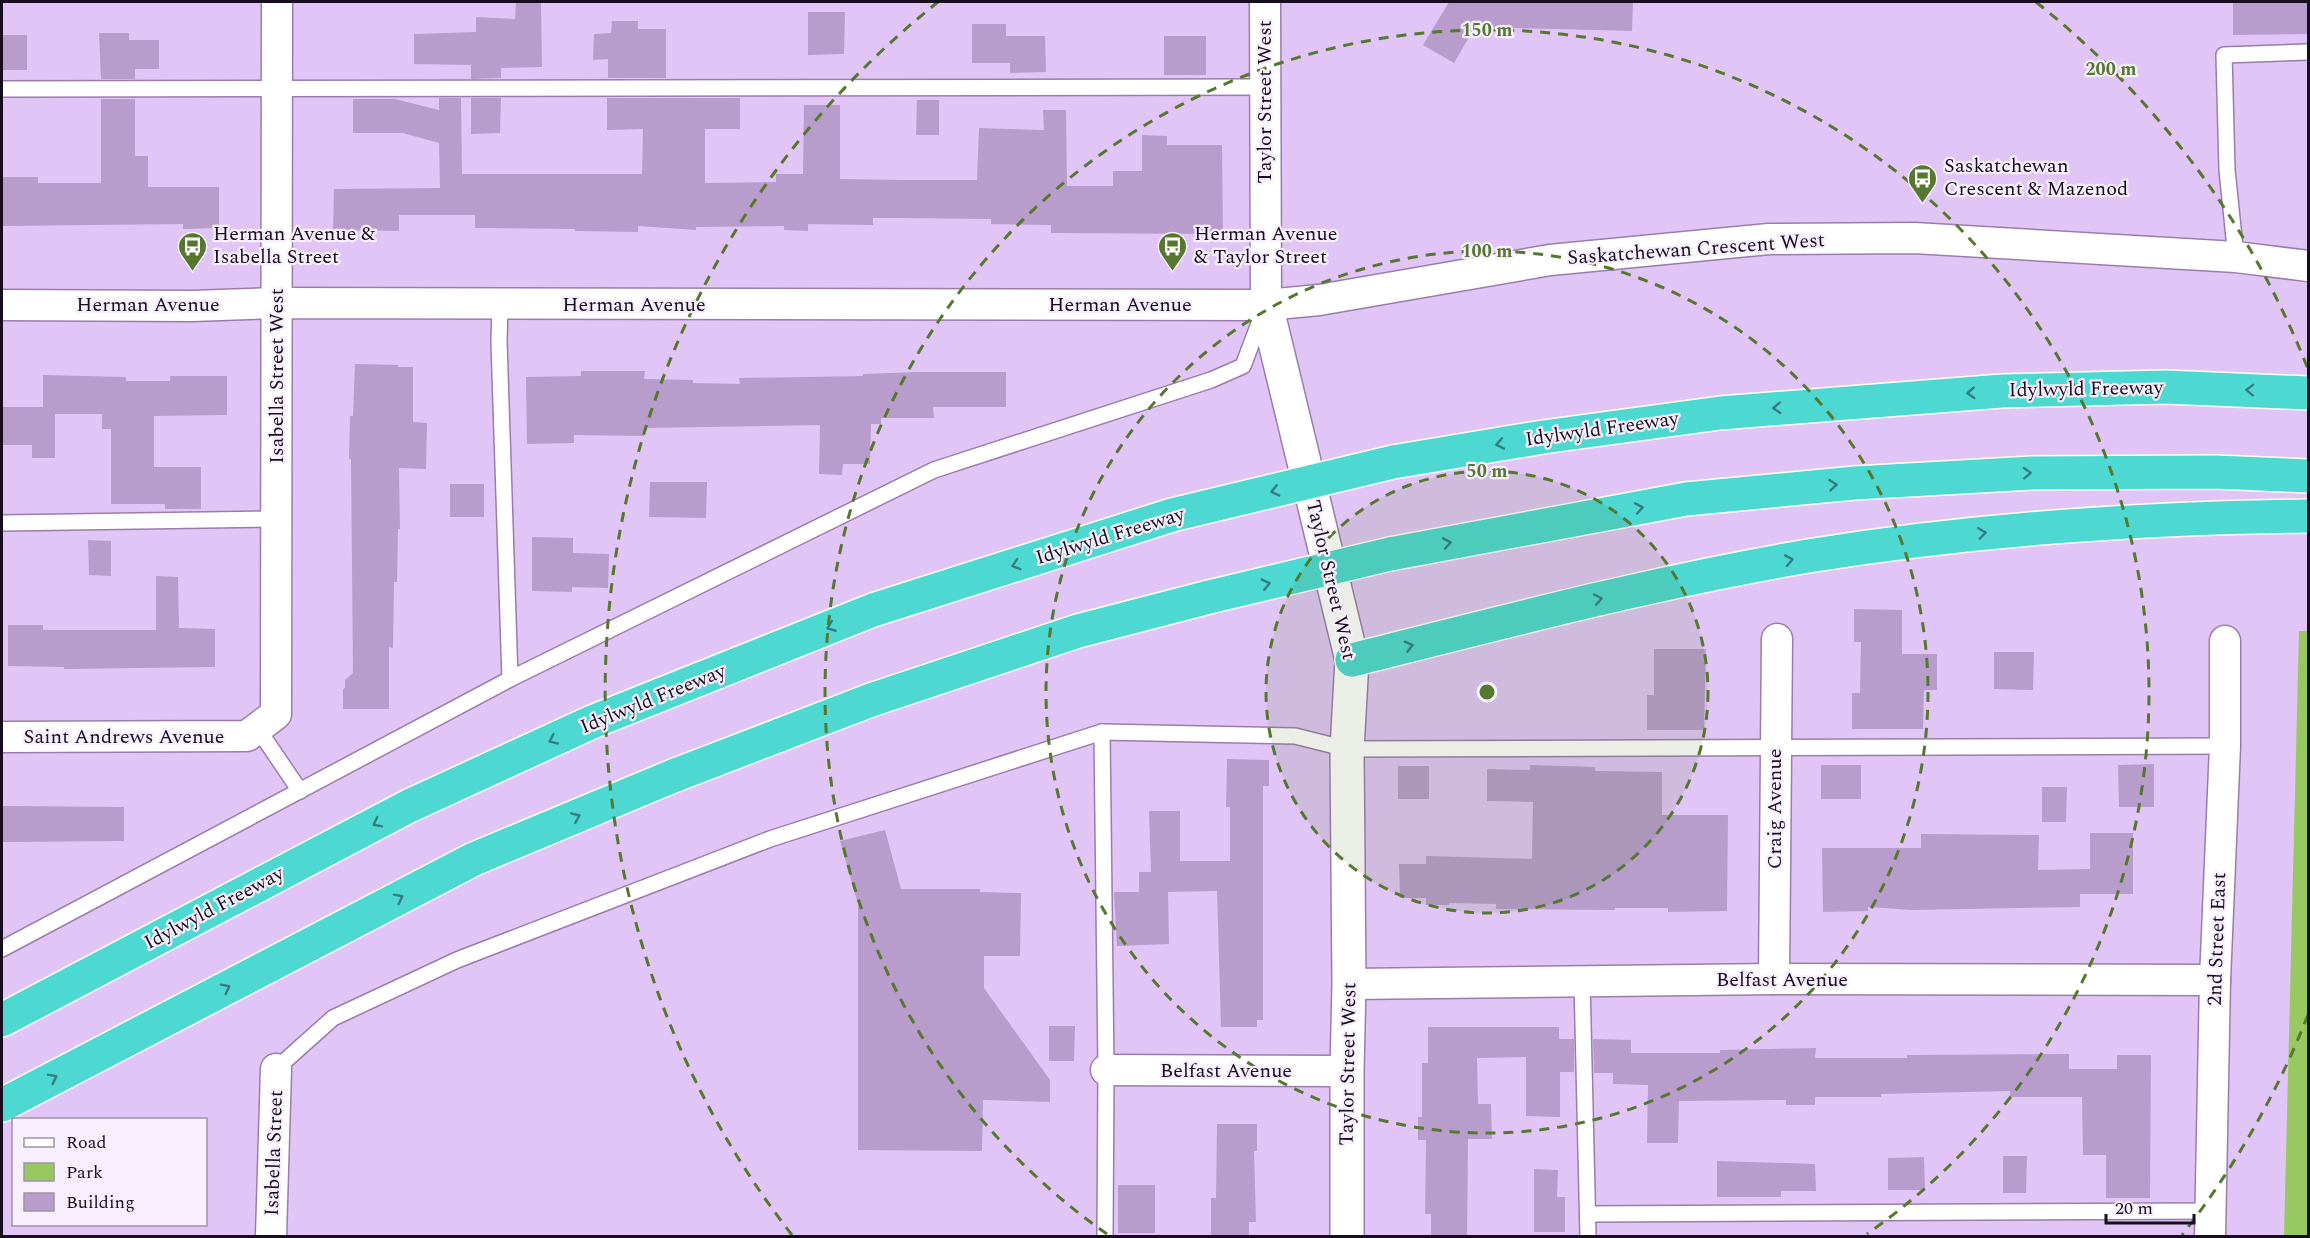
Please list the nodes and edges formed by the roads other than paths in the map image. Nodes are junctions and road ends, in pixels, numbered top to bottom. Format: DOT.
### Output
graph roads {
  1 [pos="277,2"];
  2 [pos="1265,2"];
  3 [pos="2308,52"];
  4 [pos="1265,87"];
  5 [pos="2,89"];
  6 [pos="276,89"];
  7 [pos="2236,257"];
  8 [pos="2308,266"];
  9 [pos="276,303"];
  10 [pos="2,305"];
  11 [pos="500,305"];
  12 [pos="1266,305"];
  13 [pos="2308,393"];
  14 [pos="2308,476"];
  15 [pos="2308,516"];
  16 [pos="277,519"];
  17 [pos="2,523"];
  18 [pos="1777,639"];
  19 [pos="2225,640"];
  20 [pos="1352,660"];
  21 [pos="510,679"];
  22 [pos="253,732"];
  23 [pos="1102,732"];
  24 [pos="2,737"];
  25 [pos="1775,746"];
  26 [pos="2224,746"];
  27 [pos="1347,749"];
  28 [pos="300,790"];
  29 [pos="2,949"];
  30 [pos="1774,980"];
  31 [pos="2215,980"];
  32 [pos="1582,981"];
  33 [pos="1349,984"];
  34 [pos="2,1020"];
  35 [pos="276,1069"];
  36 [pos="1106,1070"];
  37 [pos="1347,1071"];
  38 [pos="2,1105"];
  39 [pos="1588,1214"];
  40 [pos="2211,1224"];
  41 [pos="272,1236"];
  42 [pos="1105,1236"];
  43 [pos="1347,1236"];
  44 [pos="1588,1236"];
  1 -- 6 [label="street, Isabella Street West"];
  2 -- 4 [label="street, Taylor Street West"];
  3 -- 7 [label="lane"];
  4 -- 6 [label="lane"];
  4 -- 12 [label="street, Taylor Street West"];
  5 -- 6 [label="lane"];
  6 -- 9 [label="street, Isabella Street West"];
  7 -- 8 [label="street, Saskatchewan Crescent West"];
  7 -- 12 [label="street, Saskatchewan Crescent West"];
  9 -- 10 [label="street, Herman Avenue"];
  9 -- 11 [label="street, Herman Avenue"];
  9 -- 16 [label="street, Isabella Street West"];
  11 -- 12 [label="street, Herman Avenue"];
  11 -- 21 [label="lane"];
  12 -- 20 [label="street, Taylor Street West"];
  12 -- 21 [label="lane"];
  13 -- 34 [label="highway, Idylwyld Freeway, one-way, bridge"];
  38 -- 14 [label="highway, one-way, bridge"];
  20 -- 15 [label="highway, one-way"];
  16 -- 17 [label="lane"];
  16 -- 22 [label="street, Isabella Street West"];
  18 -- 25 [label="street, Craig Avenue"];
  19 -- 26 [label="street, 2nd Street East"];
  20 -- 27 [label="street, Taylor Street West"];
  21 -- 28 [label="lane"];
  22 -- 24 [label="street, Saint Andrews Avenue"];
  22 -- 28 [label="lane"];
  23 -- 27 [label="lane"];
  23 -- 35 [label="lane"];
  23 -- 36 [label="lane"];
  25 -- 26 [label="lane"];
  25 -- 27 [label="lane"];
  25 -- 30 [label="street, Craig Avenue"];
  26 -- 31 [label="street, 2nd Street East"];
  27 -- 33 [label="street, Taylor Street West"];
  28 -- 29 [label="lane"];
  30 -- 31 [label="street, Belfast Avenue"];
  30 -- 32 [label="street, Belfast Avenue"];
  31 -- 40 [label="street, 2nd Street East"];
  32 -- 33 [label="street, Belfast Avenue"];
  32 -- 39 [label="lane"];
  33 -- 37 [label="street, Taylor Street West"];
  35 -- 41 [label="street, Isabella Street"];
  36 -- 37 [label="street, Belfast Avenue"];
  36 -- 42 [label="lane"];
  37 -- 43 [label="street, Taylor Street West"];
  39 -- 40 [label="lane"];
  39 -- 44 [label="lane"];
}
